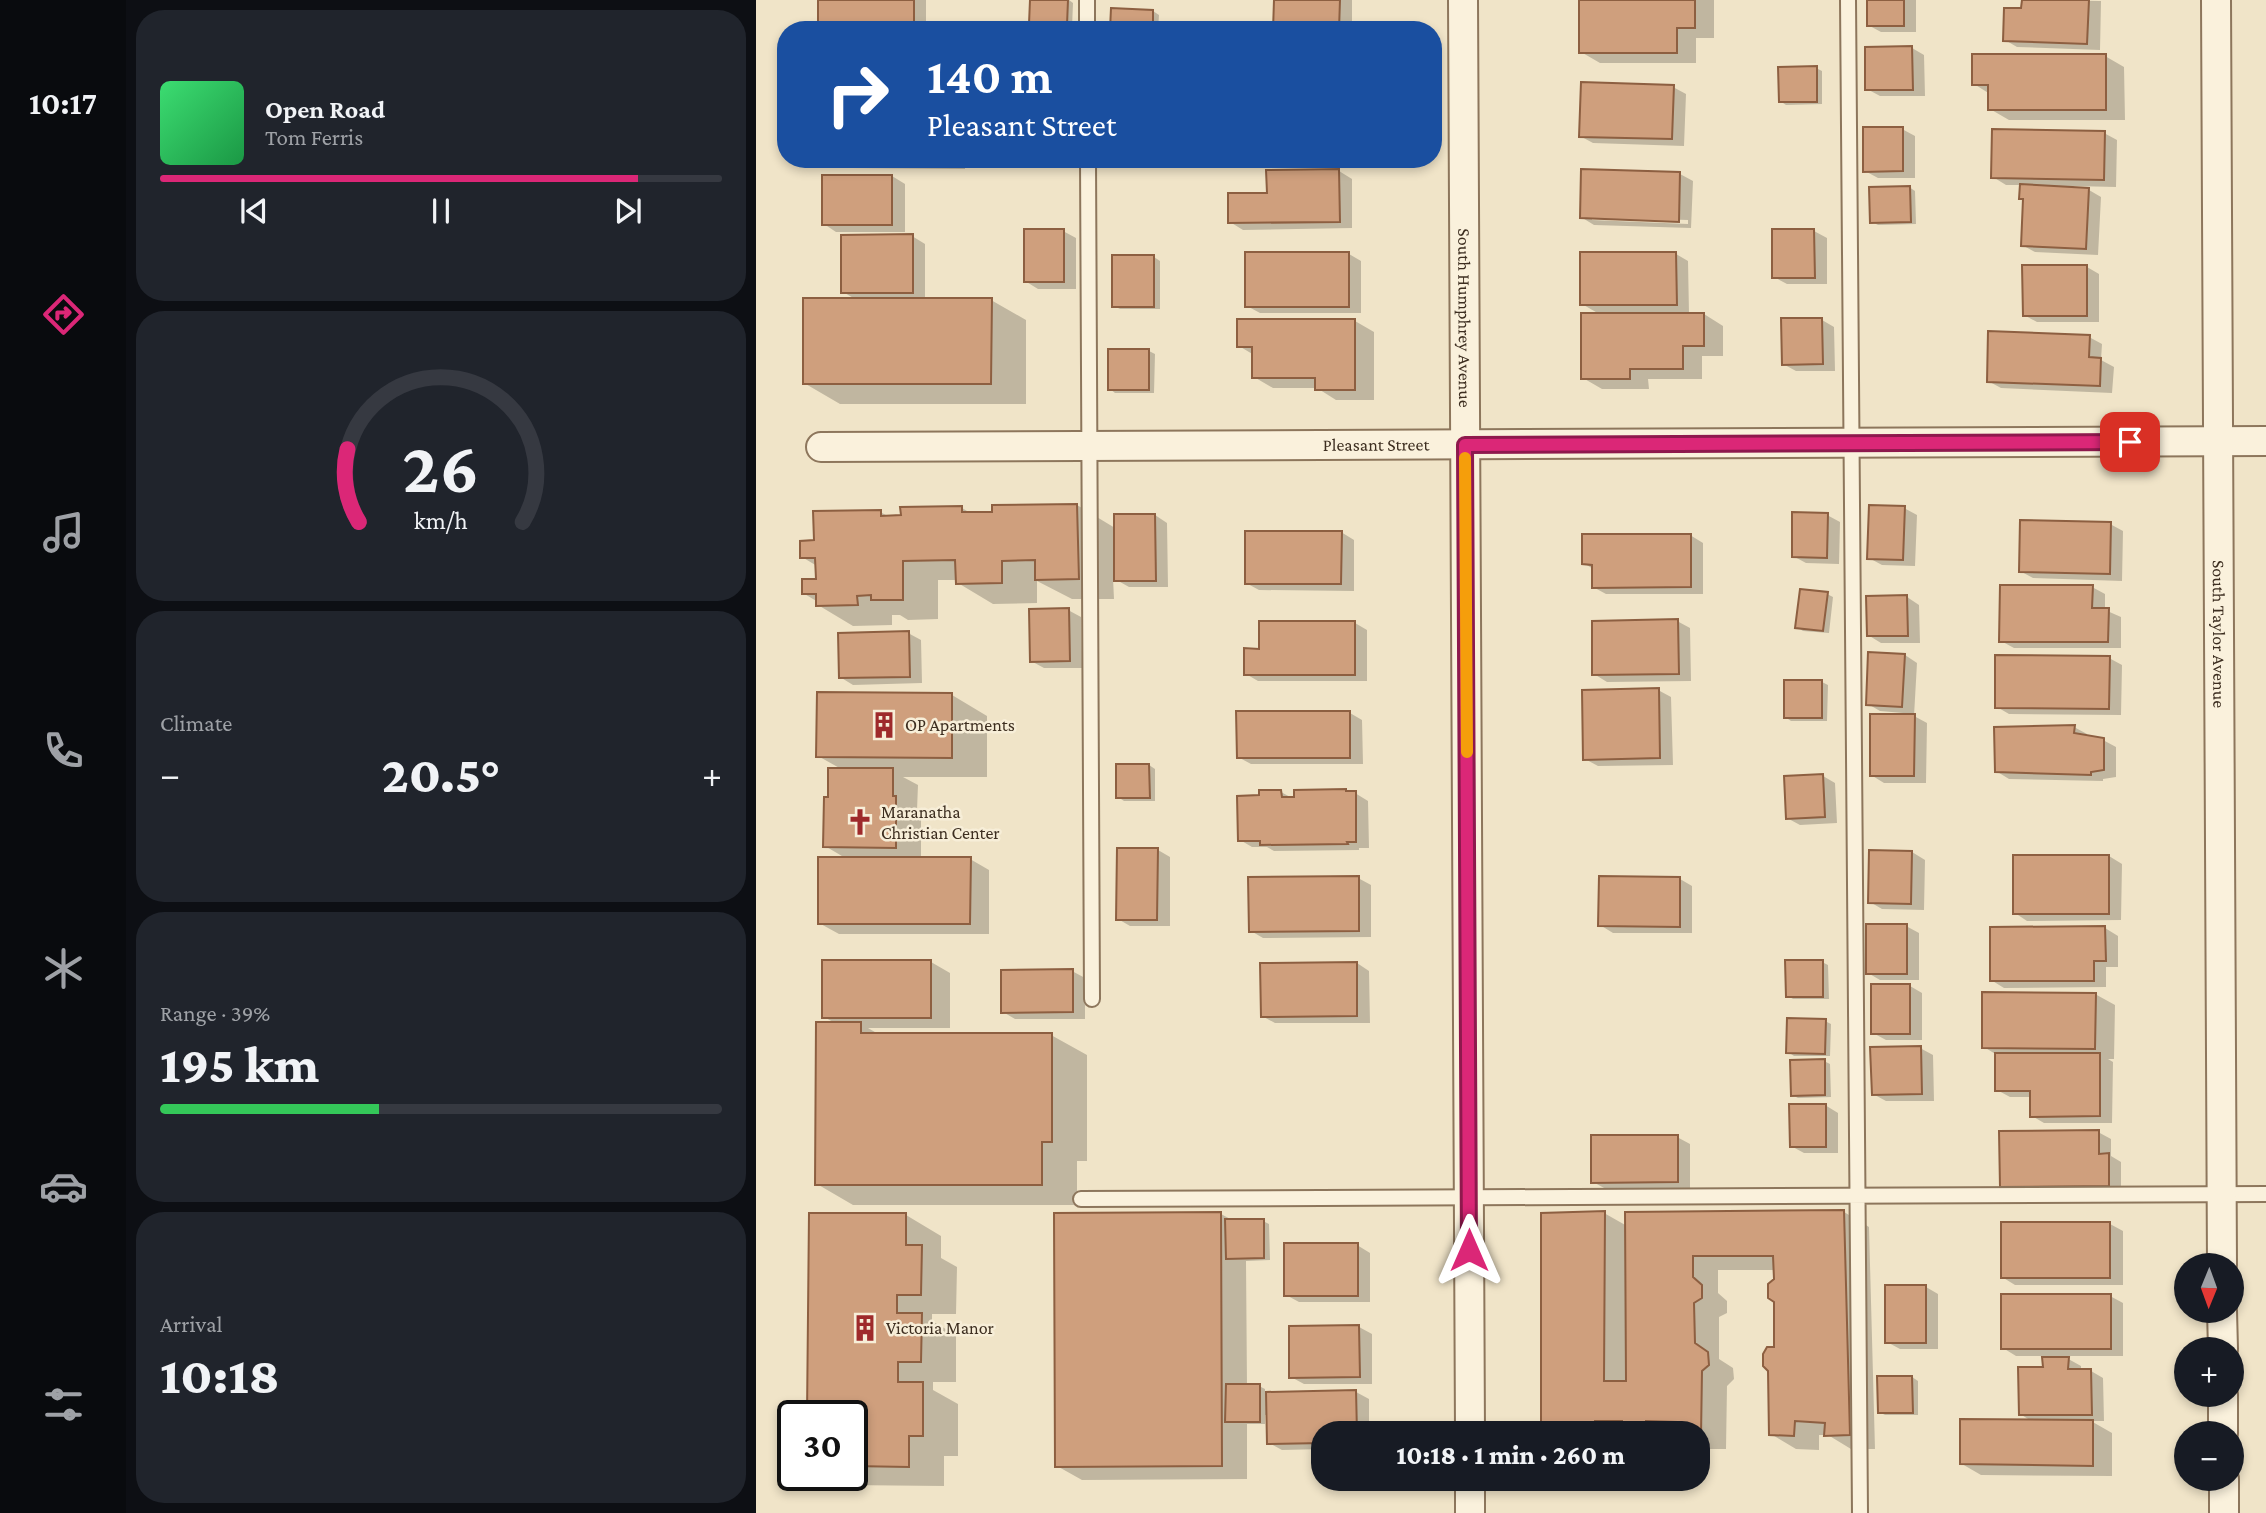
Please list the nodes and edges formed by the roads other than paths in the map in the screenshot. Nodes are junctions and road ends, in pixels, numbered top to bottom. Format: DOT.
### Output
graph roads {
  1 [pos="1087,0"];
  2 [pos="1463,0"];
  3 [pos="1848,0"];
  4 [pos="2216,0"];
  5 [pos="1087,21"];
  6 [pos="1088,168"];
  7 [pos="2218,441"];
  8 [pos="2266,441"];
  9 [pos="1852,443"];
  10 [pos="1465,445"];
  11 [pos="1089,446"];
  12 [pos="821,447"];
  13 [pos="1092,999"];
  14 [pos="2266,1194"];
  15 [pos="2222,1195"];
  16 [pos="1859,1196"];
  17 [pos="1469,1197"];
  18 [pos="1081,1199"];
  19 [pos="2222,1253"];
  20 [pos="1470,1421"];
  21 [pos="1470,1491"];
  22 [pos="2224,1491"];
  23 [pos="1470,1513"];
  24 [pos="1860,1513"];
  25 [pos="2224,1513"];
  1 -- 5 [label="lane"];
  2 -- 10 [label="street, South Humphrey Avenue"];
  3 -- 9 [label="lane"];
  4 -- 7 [label="street, South Taylor Avenue"];
  6 -- 11 [label="lane"];
  7 -- 8 [label="street, Pleasant Street"];
  7 -- 9 [label="street, Pleasant Street"];
  7 -- 15 [label="street, South Taylor Avenue"];
  9 -- 10 [label="street, Pleasant Street"];
  9 -- 16 [label="lane"];
  10 -- 11 [label="street, Pleasant Street"];
  10 -- 17 [label="street, South Humphrey Avenue"];
  11 -- 12 [label="street, Pleasant Street"];
  11 -- 13 [label="lane"];
  14 -- 15 [label="lane"];
  15 -- 16 [label="lane"];
  15 -- 19 [label="street, South Taylor Avenue"];
  16 -- 17 [label="lane"];
  16 -- 24 [label="lane"];
  17 -- 18 [label="lane"];
  17 -- 20 [label="street, South Humphrey Avenue"];
  21 -- 23 [label="street"];
  22 -- 25 [label="street"];
}
